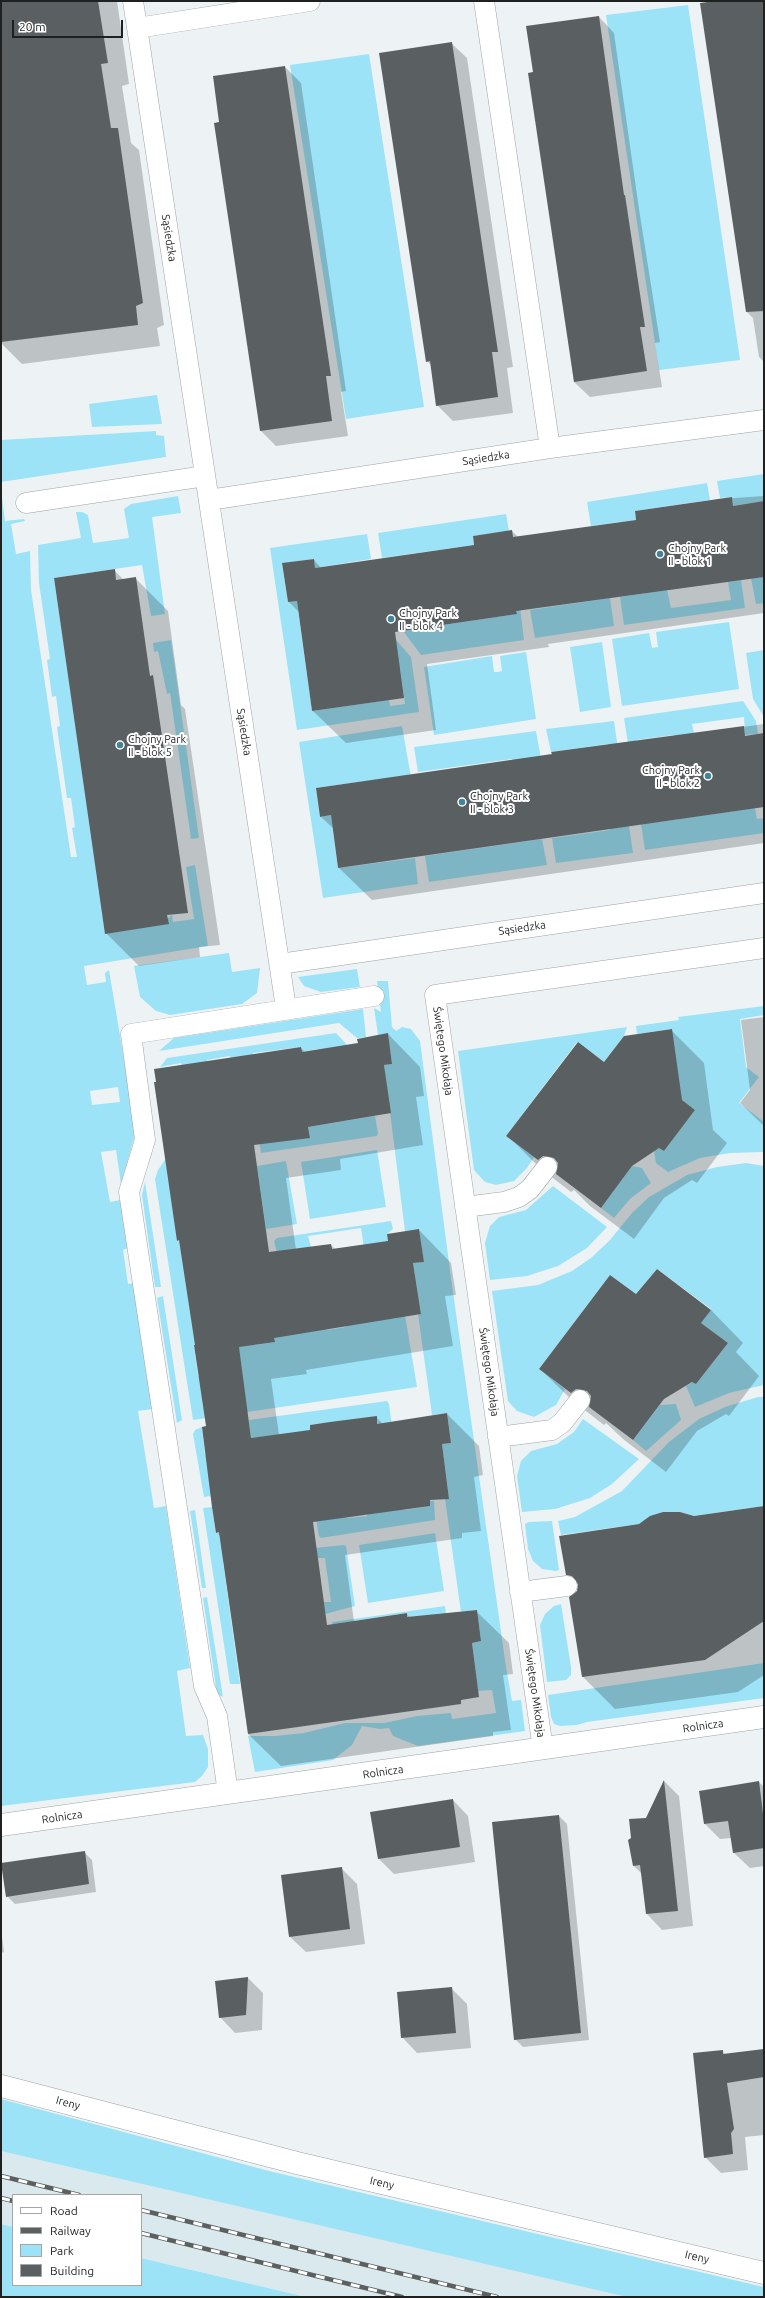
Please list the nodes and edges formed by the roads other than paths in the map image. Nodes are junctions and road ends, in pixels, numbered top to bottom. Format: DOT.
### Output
graph roads {
  1 [pos="133,1"];
  2 [pos="310,1"];
  3 [pos="484,1"];
  4 [pos="137,28"];
  5 [pos="764,420"];
  6 [pos="550,448"];
  7 [pos="205,476"];
  8 [pos="209,500"];
  9 [pos="26,503"];
  10 [pos="764,893"];
  11 [pos="764,948"];
  12 [pos="280,964"];
  13 [pos="374,996"];
  14 [pos="286,1008"];
  15 [pos="547,1167"];
  16 [pos="465,1207"];
  17 [pos="580,1400"];
  18 [pos="498,1437"];
  19 [pos="568,1586"];
  20 [pos="520,1592"];
  21 [pos="764,1717"];
  22 [pos="543,1749"];
  23 [pos="228,1793"];
  24 [pos="1,1825"];
  25 [pos="1,2086"];
  26 [pos="764,2273"];
  1 -- 4 [label="lane, Sąsiedzka"];
  2 -- 4 [label="lane"];
  3 -- 6 [label="lane"];
  4 -- 7 [label="lane, Sąsiedzka"];
  5 -- 6 [label="lane, Sąsiedzka"];
  6 -- 8 [label="lane, Sąsiedzka"];
  7 -- 8 [label="lane, Sąsiedzka"];
  7 -- 9 [label="lane"];
  8 -- 12 [label="lane, Sąsiedzka"];
  10 -- 12 [label="lane, Sąsiedzka"];
  11 -- 16 [label="lane, Świętego Mikołaja"];
  12 -- 14 [label="lane, Sąsiedzka"];
  13 -- 14 [label="lane"];
  14 -- 23 [label="lane"];
  15 -- 16 [label="lane"];
  16 -- 18 [label="lane, Świętego Mikołaja"];
  17 -- 18 [label="lane"];
  18 -- 20 [label="lane, Świętego Mikołaja"];
  19 -- 20 [label="lane"];
  20 -- 22 [label="lane, Świętego Mikołaja"];
  21 -- 22 [label="street, Rolnicza"];
  22 -- 23 [label="street, Rolnicza"];
  23 -- 24 [label="street, Rolnicza"];
  25 -- 26 [label="street, Ireny"];
}
